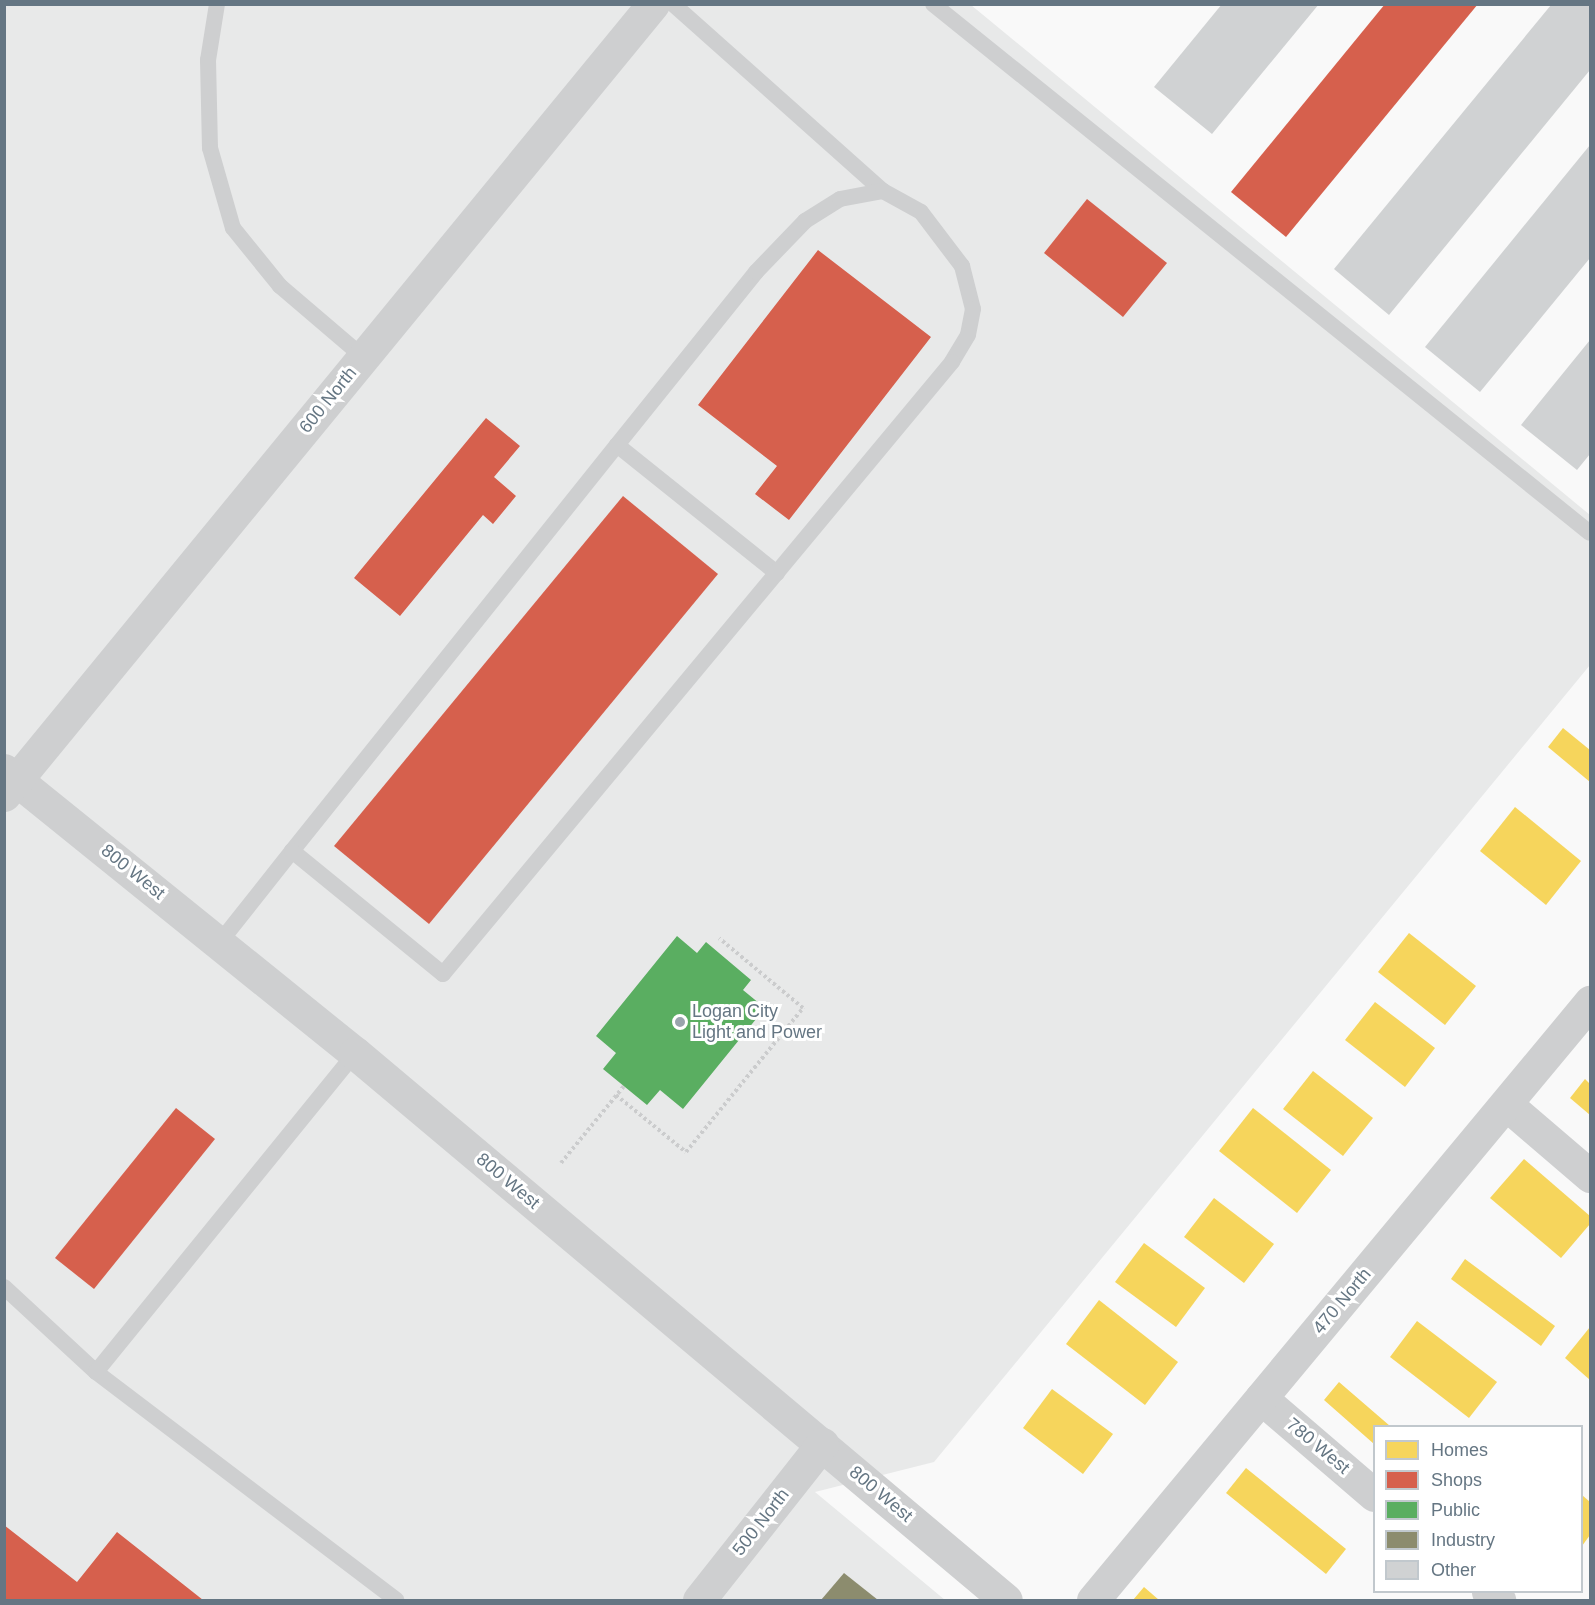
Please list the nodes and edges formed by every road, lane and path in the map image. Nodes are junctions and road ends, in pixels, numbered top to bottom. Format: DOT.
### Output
graph roads {
  1 [pos="217,4"];
  2 [pos="653,4"];
  3 [pos="673,4"];
  4 [pos="933,4"];
  5 [pos="883,191"];
  6 [pos="363,357"];
  7 [pos="617,445"];
  8 [pos="1590,533"];
  9 [pos="777,573"];
  10 [pos="9,781"];
  11 [pos="292,851"];
  12 [pos="719,938"];
  13 [pos="220,942"];
  14 [pos="1590,1002"];
  15 [pos="355,1053"];
  16 [pos="624,1086"];
  17 [pos="616,1095"];
  18 [pos="1506,1104"];
  19 [pos="561,1163"];
  20 [pos="1590,1176"];
  21 [pos="4,1287"];
  22 [pos="96,1372"];
  23 [pos="1261,1398"];
  24 [pos="822,1444"];
  25 [pos="1373,1494"];
  26 [pos="396,1600"];
  27 [pos="699,1600"];
  28 [pos="1006,1600"];
  29 [pos="1093,1600"];
  1 -- 6 [label="lane"];
  2 -- 6 [label="street, 600 North"];
  3 -- 5 [label="lane"];
  4 -- 8 [label="lane"];
  5 -- 7 [label="lane"];
  5 -- 9 [label="lane"];
  6 -- 10 [label="street, 600 North"];
  7 -- 9 [label="lane"];
  7 -- 11 [label="lane"];
  9 -- 11 [label="lane"];
  10 -- 13 [label="street, 800 West"];
  11 -- 13 [label="lane"];
  12 -- 17 [label="path"];
  13 -- 15 [label="street, 800 West"];
  14 -- 18 [label="street, 470 North"];
  15 -- 22 [label="lane"];
  15 -- 24 [label="street, 800 West"];
  16 -- 17 [label="path"];
  17 -- 19 [label="path"];
  18 -- 20 [label="street"];
  18 -- 23 [label="street, 470 North"];
  21 -- 22 [label="lane"];
  22 -- 26 [label="lane"];
  23 -- 25 [label="street, 780 West"];
  23 -- 29 [label="street, 470 North"];
  24 -- 27 [label="street, 500 North"];
  24 -- 28 [label="street, 800 West"];
}
